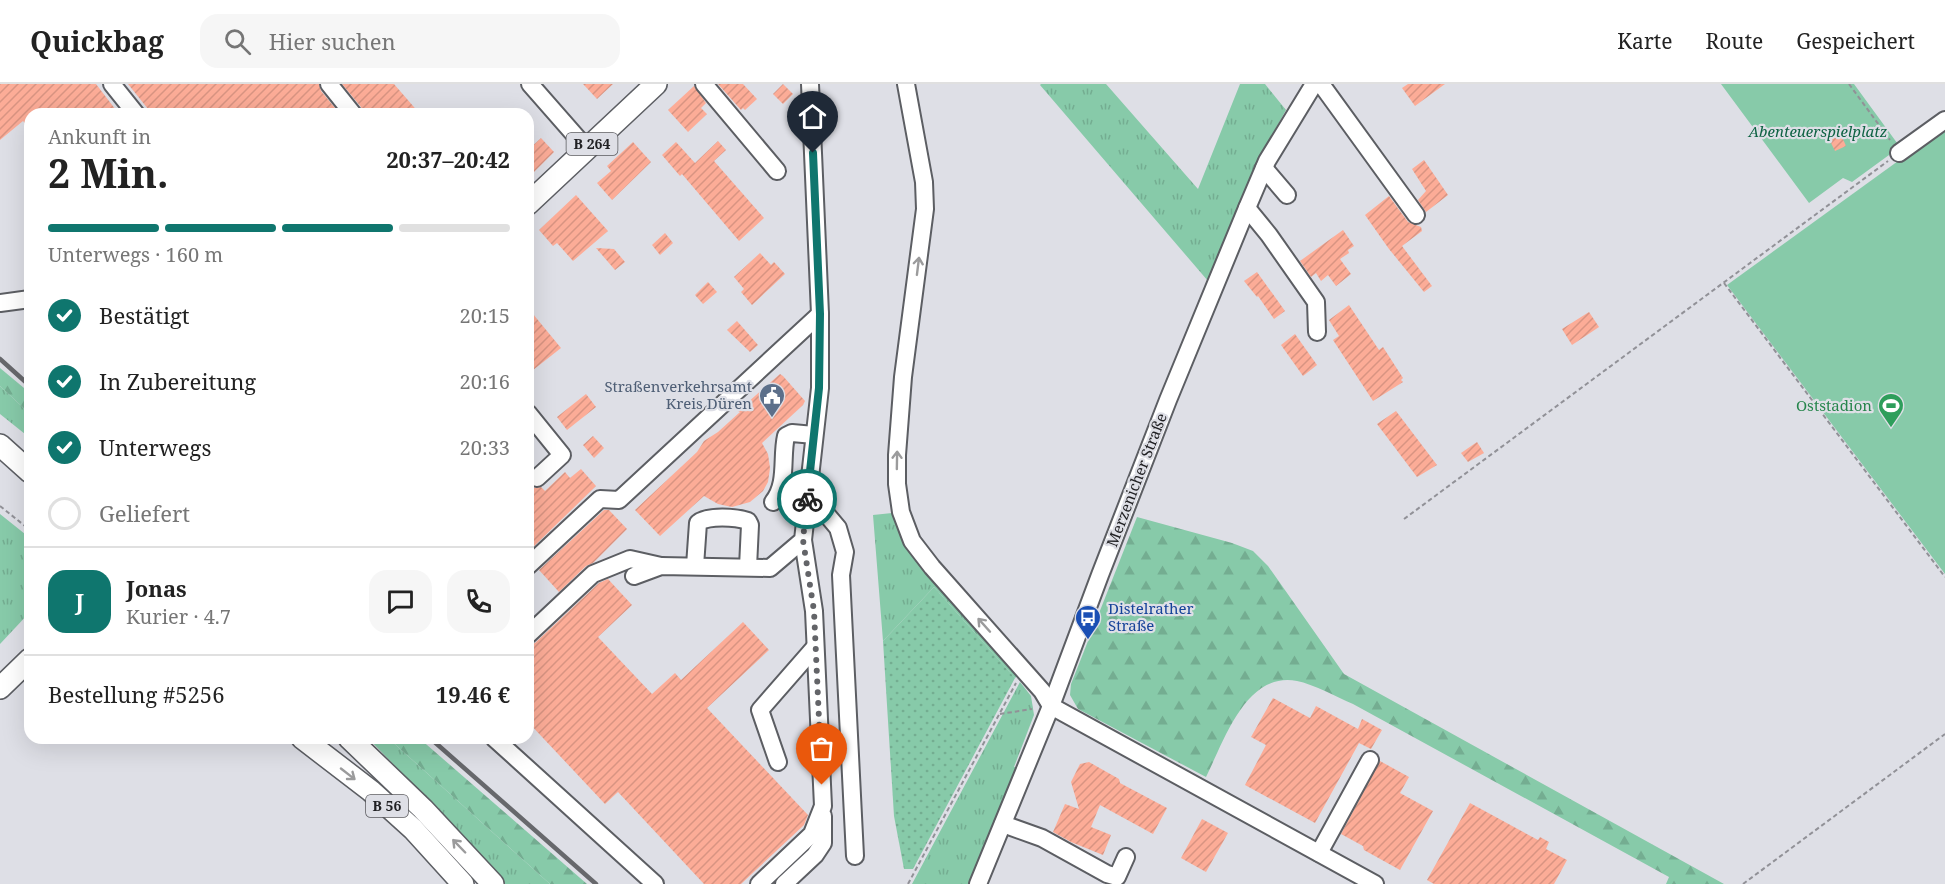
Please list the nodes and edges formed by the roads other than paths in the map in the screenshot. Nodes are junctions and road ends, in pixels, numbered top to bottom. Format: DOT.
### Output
graph roads {
  1 [pos="112,84"];
  2 [pos="328,84"];
  3 [pos="530,84"];
  4 [pos="656,84"];
  5 [pos="704,84"];
  6 [pos="810,84"];
  7 [pos="1314,84"];
  8 [pos="1322,84"];
  9 [pos="908,91"];
  10 [pos="131,108"];
  11 [pos="348,108"];
  12 [pos="1945,120"];
  13 [pos="587,149"];
  14 [pos="1899,153"];
  15 [pos="1264,168"];
  16 [pos="777,171"];
  17 [pos="1287,195"];
  18 [pos="534,198"];
  19 [pos="1247,208"];
  20 [pos="1416,215"];
  21 [pos="24,300"];
  22 [pos="0,303"];
  23 [pos="820,314"];
  24 [pos="1317,332"];
  25 [pos="534,420"];
  26 [pos="814,435"];
  27 [pos="0,445"];
  28 [pos="24,467"];
  29 [pos="537,478"];
  30 [pos="807,491"];
  31 [pos="773,502"];
  32 [pos="803,540"];
  33 [pos="534,560"];
  34 [pos="661,566"];
  35 [pos="695,566"];
  36 [pos="748,567"];
  37 [pos="634,576"];
  38 [pos="534,629"];
  39 [pos="815,647"];
  40 [pos="24,665"];
  41 [pos="0,688"];
  42 [pos="1051,706"];
  43 [pos="310,744"];
  44 [pos="355,744"];
  45 [pos="501,744"];
  46 [pos="1370,760"];
  47 [pos="778,762"];
  48 [pos="823,806"];
  49 [pos="1003,824"];
  50 [pos="1318,853"];
  51 [pos="855,856"];
  52 [pos="1126,856"];
  53 [pos="1364,882"];
  54 [pos="463,884"];
  55 [pos="493,884"];
  56 [pos="655,884"];
  57 [pos="759,884"];
  58 [pos="784,884"];
  59 [pos="978,884"];
  1 -- 10 [label="street"];
  2 -- 11 [label="street"];
  3 -- 13 [label="street"];
  4 -- 13 [label="main road, B 264"];
  5 -- 16 [label="street"];
  6 -- 23 [label="street"];
  7 -- 15 [label="street, Merzenicher Straße"];
  8 -- 20 [label="street"];
  42 -- 9 [label="street, one-way"];
  12 -- 14 [label="street"];
  13 -- 18 [label="main road, B 264"];
  15 -- 17 [label="street"];
  15 -- 19 [label="street, Merzenicher Straße"];
  19 -- 24 [label="street"];
  19 -- 42 [label="street, Merzenicher Straße"];
  21 -- 22 [label="street"];
  23 -- 26 [label="street"];
  23 -- 33 [label="street"];
  25 -- 29 [label="street"];
  26 -- 30 [label="street"];
  26 -- 31 [label="street"];
  27 -- 28 [label="main road"];
  30 -- 32 [label="street"];
  30 -- 51 [label="street"];
  32 -- 36 [label="street"];
  32 -- 39 [label="street"];
  34 -- 35 [label="street"];
  34 -- 37 [label="street"];
  34 -- 38 [label="street"];
  35 -- 36 [label="street"];
  35 -- 36 [label="street"];
  39 -- 47 [label="street"];
  39 -- 48 [label="street"];
  40 -- 41 [label="main road"];
  42 -- 49 [label="street, Merzenicher Straße"];
  42 -- 50 [label="street"];
  43 -- 54 [label="main road, B 56, one-way"];
  55 -- 44 [label="main road, B 56, one-way"];
  45 -- 56 [label="street"];
  46 -- 50 [label="street"];
  48 -- 57 [label="street"];
  48 -- 58 [label="street"];
  49 -- 52 [label="street"];
  49 -- 59 [label="street, Merzenicher Straße"];
  50 -- 53 [label="street"];
}
